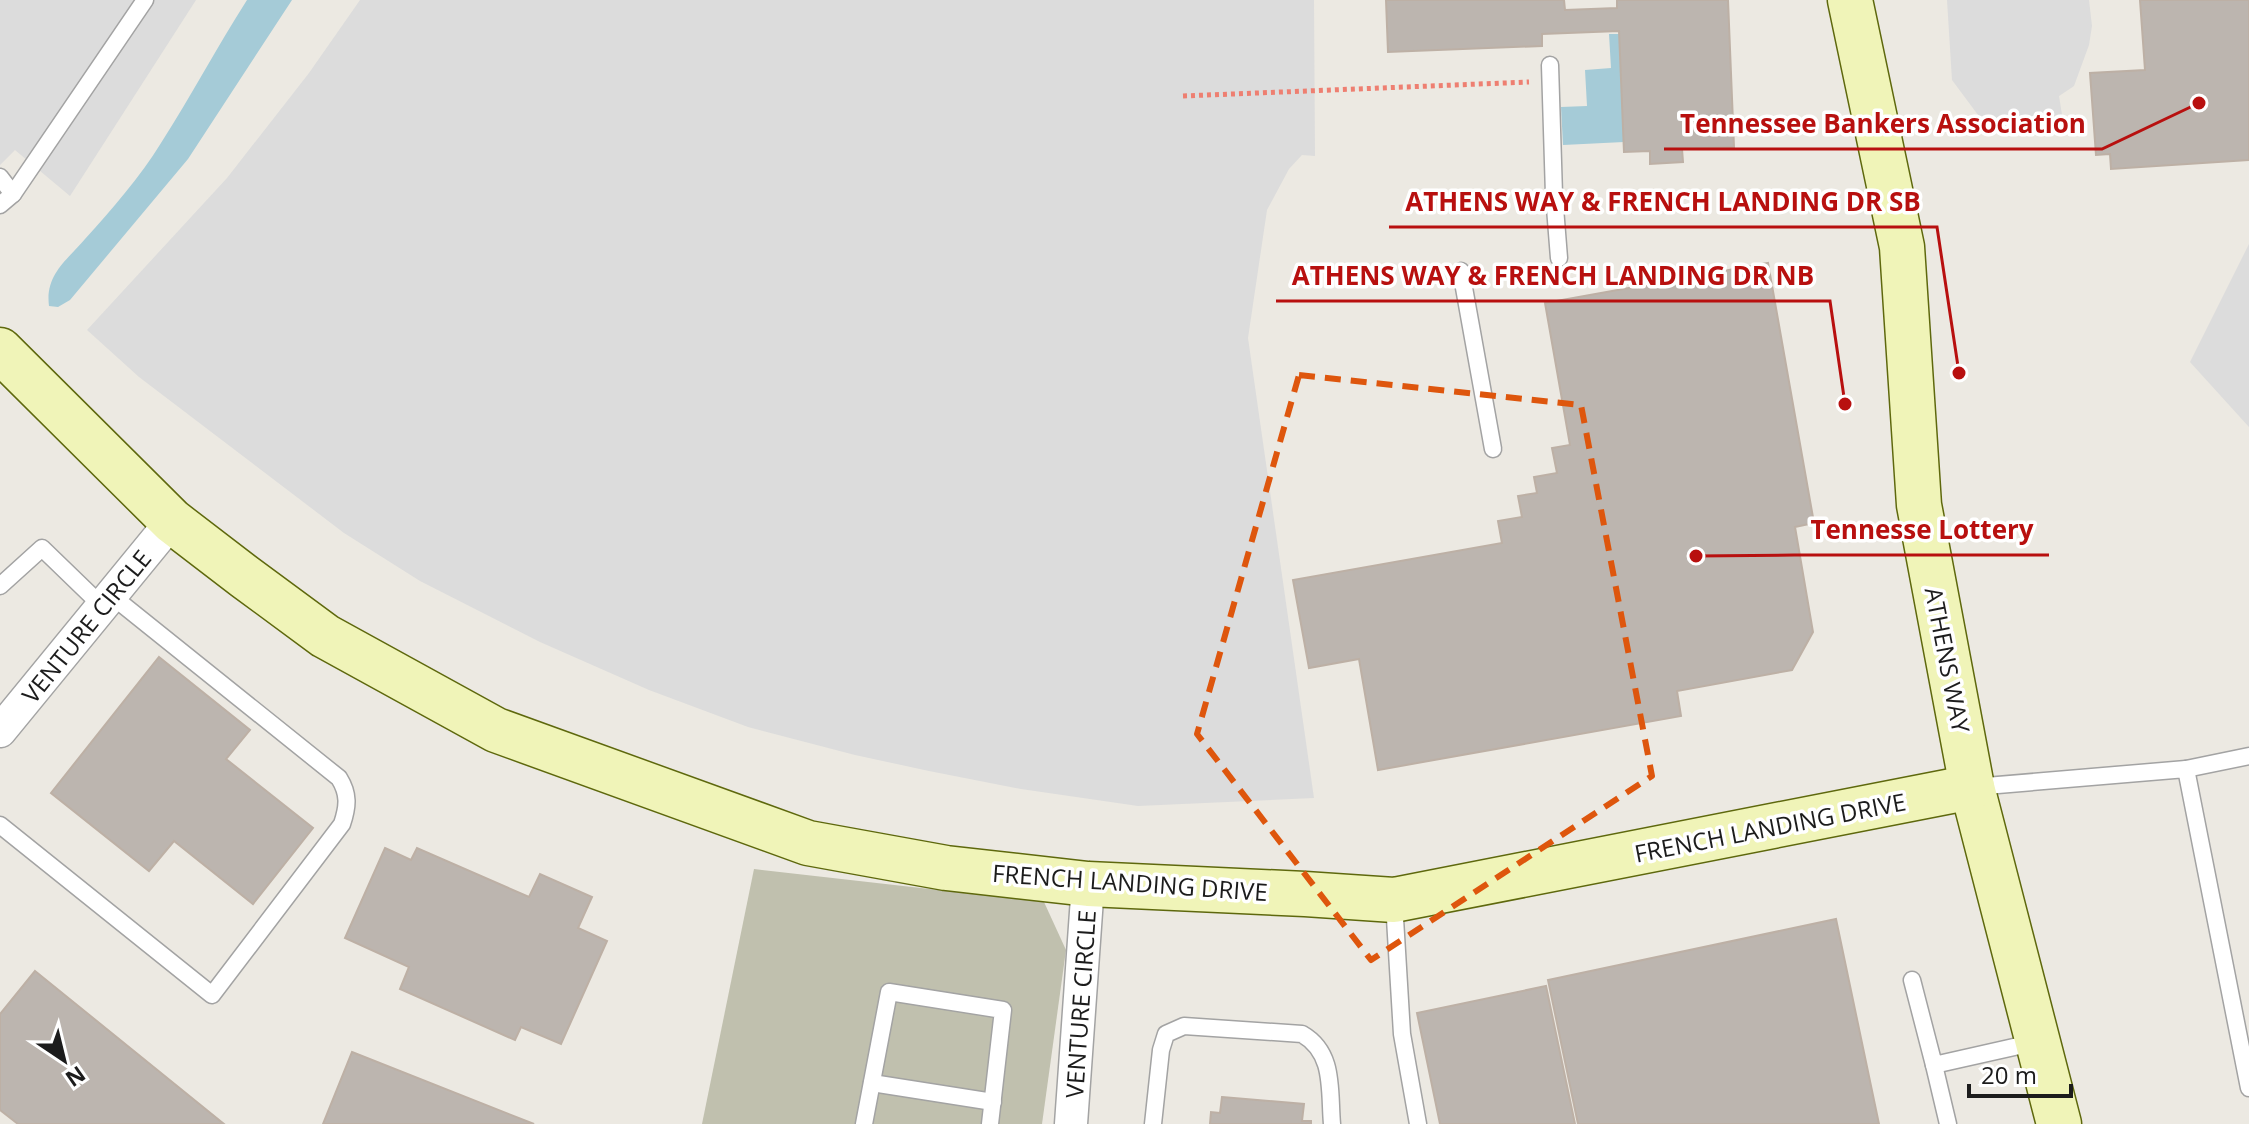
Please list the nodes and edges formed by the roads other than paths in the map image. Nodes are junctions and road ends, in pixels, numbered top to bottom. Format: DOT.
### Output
graph roads {
  1 [pos="145,0"];
  2 [pos="1850,0"];
  3 [pos="1550,73"];
  4 [pos="0,177"];
  5 [pos="6,199"];
  6 [pos="1559,258"];
  7 [pos="1461,271"];
  8 [pos="0,350"];
  9 [pos="1493,449"];
  10 [pos="172,521"];
  11 [pos="0,586"];
  12 [pos="108,602"];
  13 [pos="0,731"];
  14 [pos="2249,756"];
  15 [pos="2186,769"];
  16 [pos="1972,787"];
  17 [pos="0,825"];
  18 [pos="1088,884"];
  19 [pos="1394,900"];
  20 [pos="1912,980"];
  21 [pos="2037,1041"];
  22 [pos="1934,1065"];
  23 [pos="872,1083"];
  24 [pos="2249,1088"];
  25 [pos="993,1102"];
  26 [pos="864,1124"];
  27 [pos="990,1124"];
  28 [pos="1071,1124"];
  29 [pos="1153,1124"];
  30 [pos="1332,1124"];
  31 [pos="1418,1124"];
  32 [pos="1948,1124"];
  33 [pos="2059,1124"];
  1 -- 5 [label="lane"];
  2 -- 16 [label="street, ATHENS WAY"];
  3 -- 6 [label="lane"];
  4 -- 5 [label="lane"];
  7 -- 9 [label="lane"];
  8 -- 10 [label="street, FRENCH LANDING DRIVE"];
  10 -- 12 [label="street, VENTURE CIRCLE"];
  10 -- 18 [label="street, FRENCH LANDING DRIVE"];
  11 -- 12 [label="lane"];
  12 -- 13 [label="street, VENTURE CIRCLE"];
  12 -- 17 [label="lane"];
  14 -- 15 [label="lane"];
  15 -- 16 [label="lane"];
  15 -- 24 [label="lane"];
  16 -- 19 [label="street, FRENCH LANDING DRIVE"];
  16 -- 21 [label="street, ATHENS WAY"];
  18 -- 19 [label="street, FRENCH LANDING DRIVE"];
  18 -- 28 [label="street, VENTURE CIRCLE"];
  19 -- 31 [label="lane"];
  20 -- 22 [label="lane"];
  21 -- 22 [label="lane"];
  21 -- 33 [label="street, ATHENS WAY"];
  22 -- 32 [label="lane"];
  23 -- 25 [label="lane"];
  23 -- 25 [label="lane"];
  23 -- 26 [label="lane"];
  25 -- 27 [label="lane"];
  29 -- 30 [label="lane"];
}
